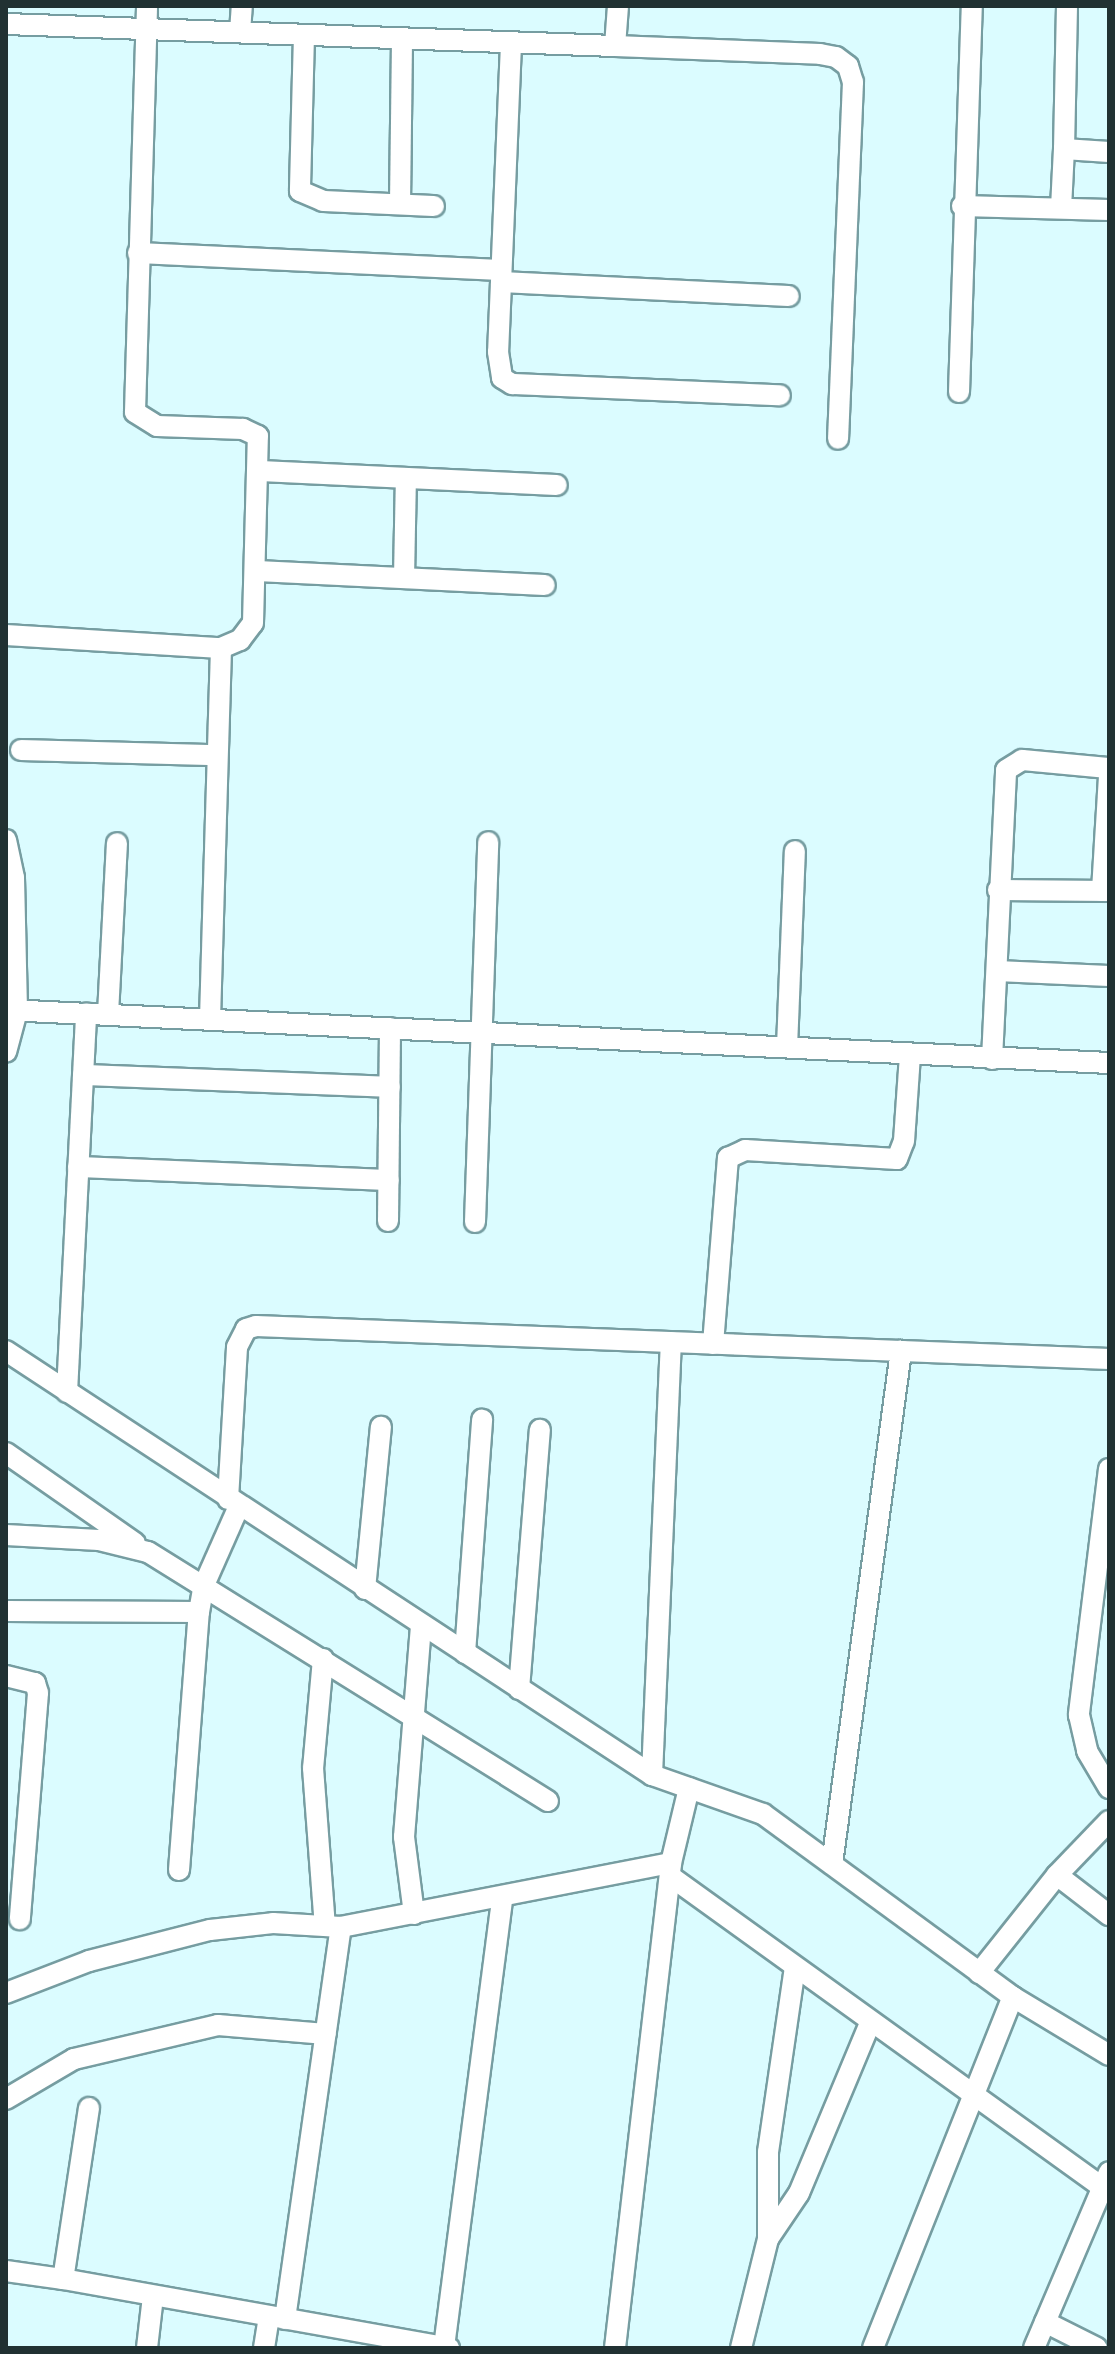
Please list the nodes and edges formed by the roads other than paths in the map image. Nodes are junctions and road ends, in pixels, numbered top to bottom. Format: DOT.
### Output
graph roads {
  1 [pos="147,6"];
  2 [pos="242,6"];
  3 [pos="618,6"];
  4 [pos="972,6"];
  5 [pos="1067,6"];
  6 [pos="6,24"];
  7 [pos="146,32"];
  8 [pos="240,32"];
  9 [pos="304,35"];
  10 [pos="402,39"];
  11 [pos="511,44"];
  12 [pos="615,46"];
  13 [pos="1064,149"];
  14 [pos="1109,152"];
  15 [pos="400,204"];
  16 [pos="434,206"];
  17 [pos="962,206"];
  18 [pos="1061,208"];
  19 [pos="1109,210"];
  20 [pos="138,253"];
  21 [pos="501,276"];
  22 [pos="789,296"];
  23 [pos="959,392"];
  24 [pos="780,395"];
  25 [pos="838,439"];
  26 [pos="260,471"];
  27 [pos="406,478"];
  28 [pos="557,485"];
  29 [pos="257,571"];
  30 [pos="404,578"];
  31 [pos="545,585"];
  32 [pos="6,635"];
  33 [pos="221,648"];
  34 [pos="21,750"];
  35 [pos="217,755"];
  36 [pos="1109,768"];
  37 [pos="1109,777"];
  38 [pos="6,840"];
  39 [pos="488,842"];
  40 [pos="117,843"];
  41 [pos="1106,844"];
  42 [pos="795,851"];
  43 [pos="10,878"];
  44 [pos="998,890"];
  45 [pos="1106,891"];
  46 [pos="997,971"];
  47 [pos="1109,976"];
  48 [pos="12,1010"];
  49 [pos="86,1013"];
  50 [pos="108,1014"];
  51 [pos="210,1019"];
  52 [pos="390,1028"];
  53 [pos="479,1032"];
  54 [pos="787,1047"];
  55 [pos="6,1052"];
  56 [pos="910,1056"];
  57 [pos="992,1059"];
  58 [pos="1109,1063"];
  59 [pos="83,1075"];
  60 [pos="390,1087"];
  61 [pos="78,1167"];
  62 [pos="389,1180"];
  63 [pos="388,1221"];
  64 [pos="475,1222"];
  65 [pos="671,1342"];
  66 [pos="713,1344"];
  67 [pos="6,1351"];
  68 [pos="901,1351"];
  69 [pos="1109,1359"];
  70 [pos="67,1392"];
  71 [pos="482,1420"];
  72 [pos="381,1427"];
  73 [pos="540,1430"];
  74 [pos="6,1453"];
  75 [pos="1109,1469"];
  76 [pos="233,1502"];
  77 [pos="6,1535"];
  78 [pos="148,1552"];
  79 [pos="204,1585"];
  80 [pos="365,1589"];
  81 [pos="6,1611"];
  82 [pos="199,1612"];
  83 [pos="421,1625"];
  84 [pos="465,1653"];
  85 [pos="323,1659"];
  86 [pos="6,1676"];
  87 [pos="519,1689"];
  88 [pos="413,1716"];
  89 [pos="652,1775"];
  90 [pos="689,1788"];
  91 [pos="1109,1788"];
  92 [pos="548,1801"];
  93 [pos="1109,1821"];
  94 [pos="832,1864"];
  95 [pos="179,1870"];
  96 [pos="670,1870"];
  97 [pos="1057,1875"];
  98 [pos="502,1899"];
  99 [pos="414,1914"];
  100 [pos="1109,1915"];
  101 [pos="20,1919"];
  102 [pos="333,1926"];
  103 [pos="795,1967"];
  104 [pos="979,1973"];
  105 [pos="6,1993"];
  106 [pos="1013,1997"];
  107 [pos="871,2021"];
  108 [pos="326,2034"];
  109 [pos="1109,2055"];
  110 [pos="976,2098"];
  111 [pos="6,2099"];
  112 [pos="89,2108"];
  113 [pos="1107,2184"];
  114 [pos="768,2239"];
  115 [pos="6,2271"];
  116 [pos="63,2279"];
  117 [pos="153,2296"];
  118 [pos="277,2317"];
  119 [pos="1045,2322"];
  120 [pos="364,2340"];
  121 [pos="147,2348"];
  122 [pos="264,2348"];
  123 [pos="447,2348"];
  124 [pos="615,2348"];
  125 [pos="741,2348"];
  126 [pos="873,2348"];
  127 [pos="1034,2348"];
  128 [pos="1097,2348"];
  1 -- 7 [label="street"];
  2 -- 8 [label="street"];
  3 -- 12 [label="street"];
  4 -- 17 [label="street"];
  5 -- 13 [label="street"];
  6 -- 7 [label="street"];
  7 -- 8 [label="street"];
  7 -- 20 [label="street"];
  8 -- 9 [label="street"];
  9 -- 10 [label="street"];
  9 -- 15 [label="street"];
  10 -- 11 [label="street"];
  10 -- 15 [label="street"];
  11 -- 12 [label="street"];
  11 -- 21 [label="street"];
  12 -- 25 [label="street"];
  13 -- 14 [label="street"];
  13 -- 18 [label="street"];
  15 -- 16 [label="street"];
  17 -- 18 [label="street"];
  17 -- 23 [label="street"];
  18 -- 19 [label="street"];
  20 -- 21 [label="street"];
  20 -- 26 [label="street"];
  21 -- 22 [label="street"];
  21 -- 24 [label="street"];
  26 -- 27 [label="street"];
  26 -- 29 [label="street"];
  27 -- 28 [label="street"];
  27 -- 30 [label="street"];
  29 -- 30 [label="street"];
  29 -- 33 [label="street"];
  30 -- 31 [label="street"];
  32 -- 33 [label="street"];
  33 -- 35 [label="street"];
  34 -- 35 [label="street"];
  35 -- 51 [label="street"];
  36 -- 44 [label="street"];
  37 -- 41 [label="street"];
  38 -- 43 [label="street"];
  39 -- 53 [label="street"];
  40 -- 50 [label="street"];
  41 -- 45 [label="street"];
  42 -- 54 [label="street"];
  43 -- 48 [label="street"];
  44 -- 45 [label="street"];
  44 -- 46 [label="street"];
  46 -- 47 [label="street"];
  46 -- 57 [label="street"];
  48 -- 49 [label="street"];
  48 -- 55 [label="street"];
  49 -- 50 [label="street"];
  49 -- 59 [label="street"];
  50 -- 51 [label="street"];
  51 -- 52 [label="street"];
  52 -- 53 [label="street"];
  52 -- 60 [label="street"];
  53 -- 54 [label="street"];
  53 -- 64 [label="street"];
  54 -- 56 [label="street"];
  56 -- 57 [label="street"];
  56 -- 66 [label="street"];
  57 -- 58 [label="street"];
  59 -- 60 [label="street"];
  59 -- 61 [label="street"];
  60 -- 62 [label="street"];
  61 -- 62 [label="street"];
  61 -- 70 [label="street"];
  62 -- 63 [label="street"];
  65 -- 66 [label="street"];
  65 -- 76 [label="street"];
  65 -- 89 [label="street"];
  66 -- 68 [label="street"];
  67 -- 70 [label="street"];
  68 -- 69 [label="street"];
  68 -- 94 [label="street"];
  70 -- 76 [label="street"];
  71 -- 84 [label="street"];
  72 -- 80 [label="street"];
  73 -- 87 [label="street"];
  74 -- 78 [label="street"];
  75 -- 91 [label="street"];
  76 -- 79 [label="street"];
  76 -- 80 [label="street"];
  77 -- 78 [label="street"];
  78 -- 79 [label="street"];
  79 -- 82 [label="street"];
  79 -- 85 [label="street"];
  80 -- 83 [label="street"];
  81 -- 82 [label="street"];
  82 -- 95 [label="street"];
  83 -- 84 [label="street"];
  83 -- 88 [label="street"];
  84 -- 87 [label="street"];
  85 -- 88 [label="street"];
  85 -- 102 [label="street"];
  86 -- 101 [label="street"];
  87 -- 89 [label="street"];
  88 -- 92 [label="street"];
  88 -- 99 [label="street"];
  89 -- 90 [label="street"];
  90 -- 94 [label="street"];
  90 -- 96 [label="street"];
  93 -- 97 [label="street"];
  94 -- 104 [label="street"];
  96 -- 98 [label="street"];
  96 -- 103 [label="street"];
  96 -- 124 [label="street"];
  97 -- 100 [label="street"];
  97 -- 104 [label="street"];
  98 -- 99 [label="street"];
  98 -- 123 [label="street"];
  99 -- 102 [label="street"];
  102 -- 105 [label="street"];
  102 -- 108 [label="street"];
  103 -- 107 [label="street"];
  103 -- 114 [label="street"];
  104 -- 106 [label="street"];
  106 -- 109 [label="street"];
  106 -- 110 [label="street"];
  107 -- 110 [label="street"];
  107 -- 114 [label="street"];
  108 -- 111 [label="street"];
  108 -- 118 [label="street"];
  110 -- 113 [label="street"];
  110 -- 126 [label="street"];
  112 -- 116 [label="street"];
  113 -- 119 [label="street"];
  114 -- 125 [label="street"];
  115 -- 116 [label="street"];
  116 -- 117 [label="street"];
  117 -- 118 [label="street"];
  117 -- 121 [label="street"];
  118 -- 120 [label="street"];
  118 -- 122 [label="street"];
  119 -- 127 [label="street"];
  119 -- 128 [label="street"];
  120 -- 123 [label="street"];
}
